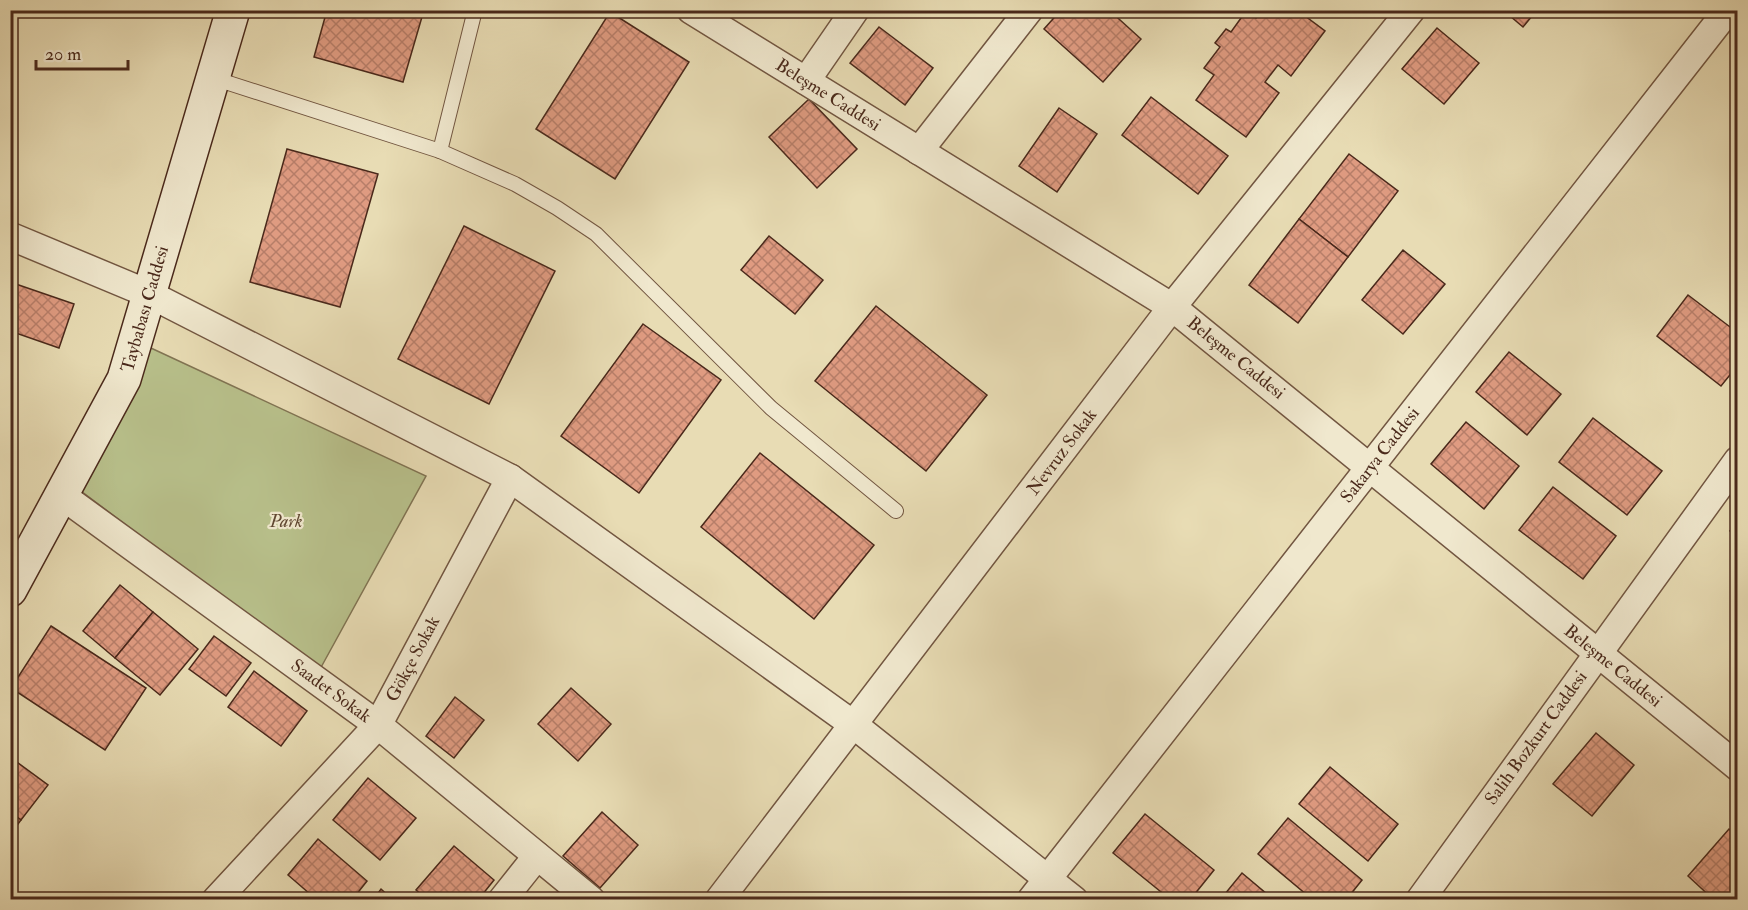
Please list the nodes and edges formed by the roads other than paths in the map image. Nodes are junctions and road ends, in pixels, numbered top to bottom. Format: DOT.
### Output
graph roads {
  1 [pos="233,10"];
  2 [pos="475,10"];
  3 [pos="691,10"];
  4 [pos="855,10"];
  5 [pos="1029,10"];
  6 [pos="1411,10"];
  7 [pos="1728,10"];
  8 [pos="213,78"];
  9 [pos="806,81"];
  10 [pos="440,151"];
  11 [pos="920,151"];
  12 [pos="10,237"];
  13 [pos="149,294"];
  14 [pos="1172,307"];
  15 [pos="1737,460"];
  16 [pos="1370,468"];
  17 [pos="510,478"];
  18 [pos="62,495"];
  19 [pos="896,511"];
  20 [pos="10,590"];
  21 [pos="1597,652"];
  22 [pos="378,725"];
  23 [pos="854,725"];
  24 [pos="1737,767"];
  25 [pos="537,856"];
  26 [pos="1047,878"];
  27 [pos="216,900"];
  28 [pos="502,900"];
  29 [pos="591,900"];
  30 [pos="719,900"];
  31 [pos="1031,900"];
  32 [pos="1074,900"];
  33 [pos="1420,900"];
  1 -- 8 [label="street, Taybabası Caddesi"];
  2 -- 10 [label="lane"];
  3 -- 9 [label="street, Beleşme Caddesi"];
  4 -- 9 [label="street"];
  5 -- 11 [label="street"];
  6 -- 14 [label="street, Nevruz Sokak"];
  7 -- 16 [label="street, Sakarya Caddesi"];
  8 -- 10 [label="lane"];
  8 -- 13 [label="street, Taybabası Caddesi"];
  9 -- 11 [label="street, Beleşme Caddesi"];
  10 -- 19 [label="lane"];
  11 -- 14 [label="street, Beleşme Caddesi"];
  12 -- 13 [label="street"];
  13 -- 17 [label="street"];
  13 -- 18 [label="street, Taybabası Caddesi"];
  14 -- 16 [label="street, Beleşme Caddesi"];
  14 -- 23 [label="street, Nevruz Sokak"];
  15 -- 21 [label="street, Salih Bozkurt Caddesi"];
  16 -- 21 [label="street, Beleşme Caddesi"];
  16 -- 26 [label="street, Sakarya Caddesi"];
  17 -- 22 [label="street, Gökçe Sokak"];
  17 -- 23 [label="street"];
  18 -- 20 [label="street, Taybabası Caddesi"];
  18 -- 22 [label="street, Saadet Sokak"];
  21 -- 24 [label="street, Beleşme Caddesi"];
  21 -- 33 [label="street, Salih Bozkurt Caddesi"];
  22 -- 25 [label="street, Saadet Sokak"];
  22 -- 27 [label="street, Gökçe Sokak"];
  23 -- 26 [label="street"];
  23 -- 30 [label="street, Nevruz Sokak"];
  25 -- 28 [label="street"];
  25 -- 29 [label="street, Saadet Sokak"];
  26 -- 31 [label="street, Sakarya Caddesi"];
  26 -- 32 [label="street"];
}
